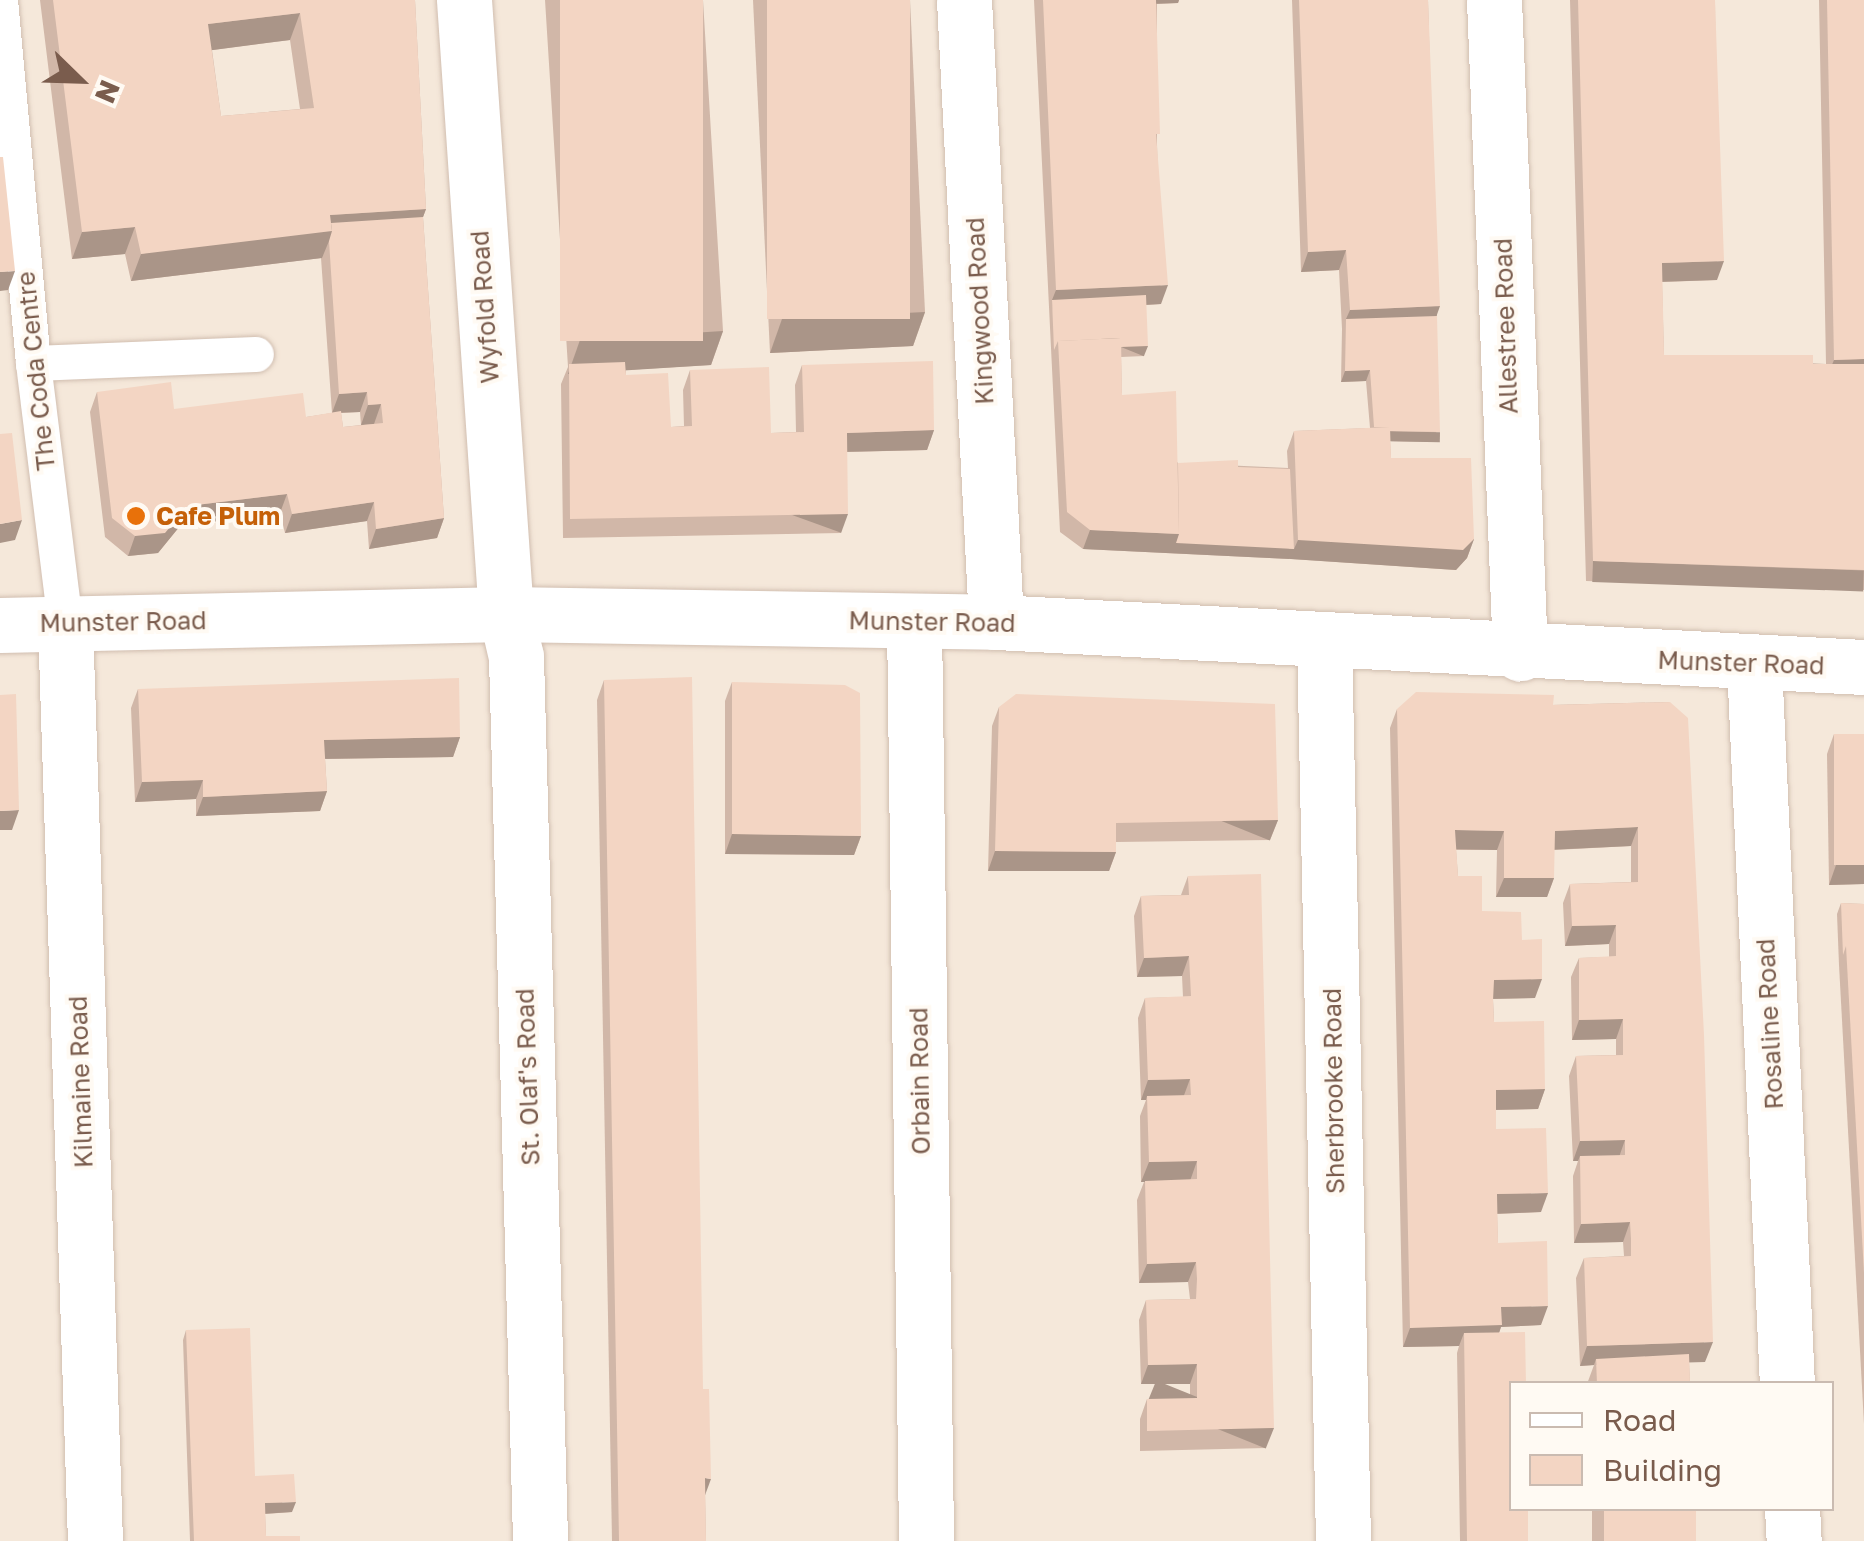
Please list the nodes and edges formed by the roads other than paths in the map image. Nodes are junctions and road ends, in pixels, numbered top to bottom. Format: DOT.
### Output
graph roads {
  1 [pos="0,0"];
  2 [pos="464,0"];
  3 [pos="964,0"];
  4 [pos="1494,0"];
  5 [pos="256,354"];
  6 [pos="33,363"];
  7 [pos="506,614"];
  8 [pos="914,622"];
  9 [pos="996,622"];
  10 [pos="65,623"];
  11 [pos="0,625"];
  12 [pos="1324,641"];
  13 [pos="1520,653"];
  14 [pos="1754,664"];
  15 [pos="1864,667"];
  16 [pos="1786,1381"];
  17 [pos="1792,1511"];
  18 [pos="95,1541"];
  19 [pos="540,1541"];
  20 [pos="926,1541"];
  21 [pos="1343,1541"];
  22 [pos="1794,1541"];
  1 -- 6 [label="lane, The Coda Centre"];
  2 -- 7 [label="street, Wyfold Road"];
  3 -- 9 [label="street, Kingwood Road"];
  4 -- 13 [label="street, Allestree Road"];
  5 -- 6 [label="lane"];
  6 -- 10 [label="lane, The Coda Centre"];
  7 -- 8 [label="street, Munster Road"];
  7 -- 10 [label="street, Munster Road"];
  7 -- 19 [label="street, St. Olaf's Road"];
  8 -- 9 [label="street, Munster Road"];
  8 -- 20 [label="street, Orbain Road"];
  9 -- 12 [label="street, Munster Road"];
  10 -- 11 [label="street, Munster Road"];
  10 -- 18 [label="street, Kilmaine Road"];
  12 -- 13 [label="street, Munster Road"];
  12 -- 21 [label="street, Sherbrooke Road"];
  13 -- 14 [label="street, Munster Road"];
  14 -- 15 [label="street, Munster Road"];
  14 -- 16 [label="street, Rosaline Road"];
  17 -- 22 [label="street"];
}
